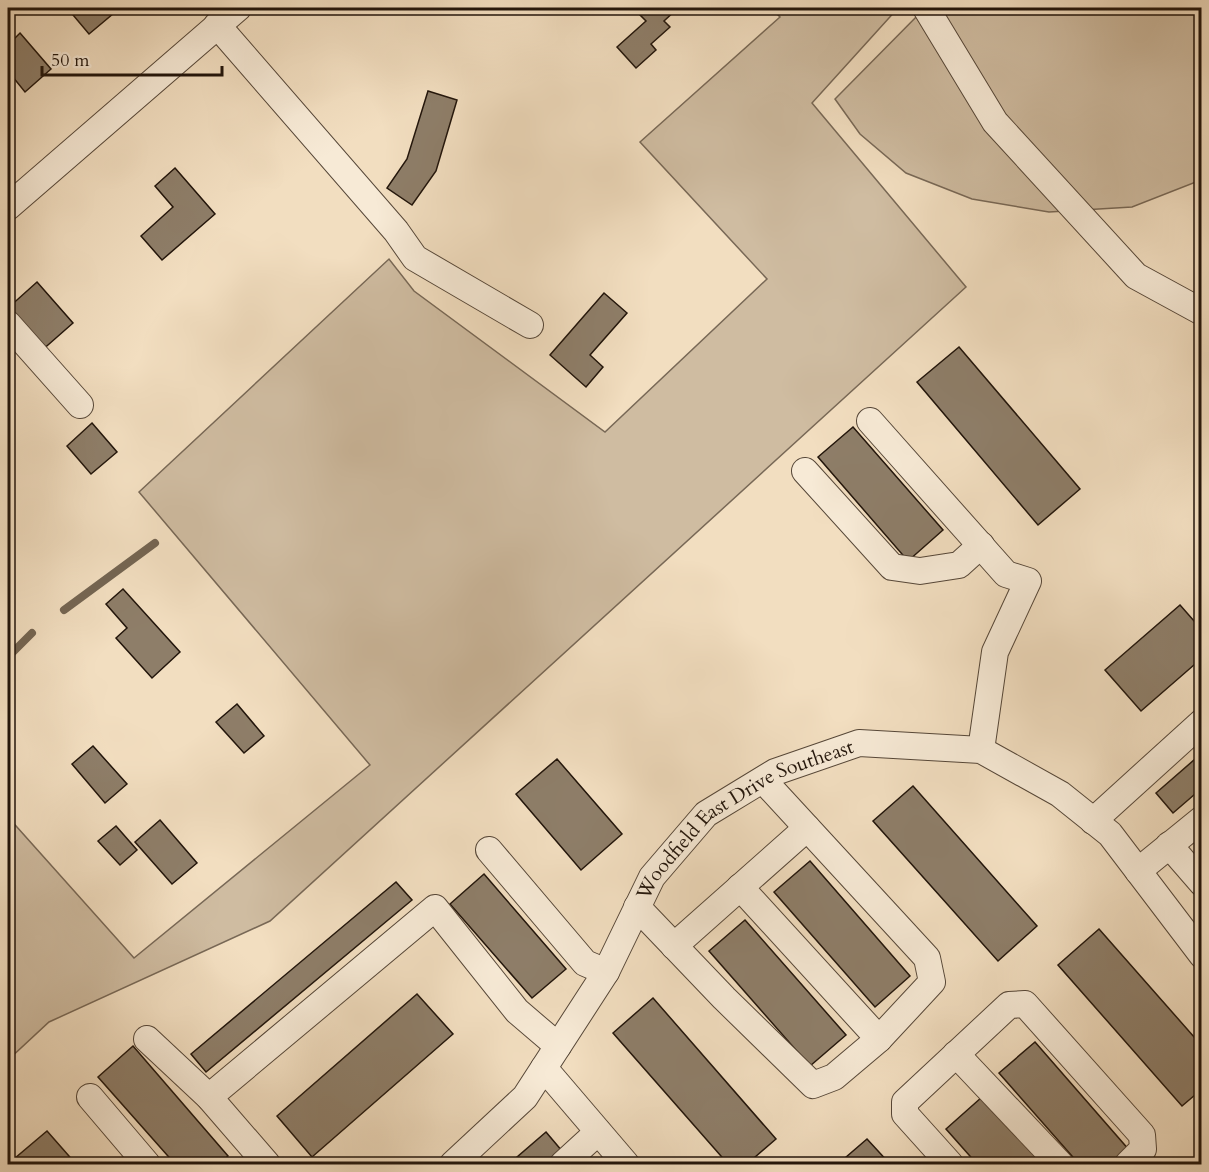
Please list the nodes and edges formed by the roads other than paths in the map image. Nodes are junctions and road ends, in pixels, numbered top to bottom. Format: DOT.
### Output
graph roads {
  1 [pos="238,8"];
  2 [pos="926,8"];
  3 [pos="217,25"];
  4 [pos="8,207"];
  5 [pos="1202,312"];
  6 [pos="8,324"];
  7 [pos="530,324"];
  8 [pos="80,405"];
  9 [pos="870,421"];
  10 [pos="805,471"];
  11 [pos="981,545"];
  12 [pos="1202,722"];
  13 [pos="981,750"];
  14 [pos="763,780"];
  15 [pos="1202,819"];
  16 [pos="1094,821"];
  17 [pos="807,828"];
  18 [pos="1169,845"];
  19 [pos="489,850"];
  20 [pos="1138,871"];
  21 [pos="1202,883"];
  22 [pos="740,887"];
  23 [pos="637,907"];
  24 [pos="674,946"];
  25 [pos="1202,955"];
  26 [pos="606,972"];
  27 [pos="147,1039"];
  28 [pos="879,1039"];
  29 [pos="558,1046"];
  30 [pos="956,1054"];
  31 [pos="544,1068"];
  32 [pos="90,1097"];
  33 [pos="209,1097"];
  34 [pos="598,1132"];
  35 [pos="147,1164"];
  36 [pos="267,1164"];
  37 [pos="453,1164"];
  38 [pos="563,1164"];
  39 [pos="626,1164"];
  40 [pos="950,1164"];
  41 [pos="1060,1164"];
  42 [pos="1128,1164"];
  1 -- 3 [label="street"];
  2 -- 5 [label="street"];
  3 -- 4 [label="street"];
  3 -- 7 [label="street"];
  6 -- 8 [label="street"];
  9 -- 11 [label="street"];
  10 -- 11 [label="street"];
  11 -- 13 [label="street"];
  12 -- 16 [label="street"];
  13 -- 14 [label="street, Woodfield East Drive Southeast"];
  13 -- 16 [label="street, Woodfield East Drive Southeast"];
  14 -- 17 [label="street"];
  14 -- 23 [label="street, Woodfield East Drive Southeast"];
  15 -- 18 [label="street"];
  16 -- 20 [label="street, Woodfield East Drive Southeast"];
  17 -- 22 [label="street"];
  17 -- 28 [label="street"];
  18 -- 20 [label="street"];
  18 -- 21 [label="street"];
  19 -- 26 [label="street"];
  20 -- 25 [label="street, Woodfield East Drive Southeast"];
  22 -- 24 [label="street"];
  22 -- 28 [label="street"];
  23 -- 24 [label="street"];
  23 -- 26 [label="street, Woodfield East Drive Southeast"];
  24 -- 28 [label="street"];
  26 -- 29 [label="street, Woodfield East Drive Southeast"];
  27 -- 33 [label="street"];
  29 -- 31 [label="street, Woodfield East Drive Southeast"];
  29 -- 33 [label="street"];
  30 -- 40 [label="street"];
  30 -- 41 [label="street"];
  30 -- 42 [label="street"];
  31 -- 34 [label="street"];
  31 -- 37 [label="street, Woodfield East Drive Southeast"];
  32 -- 35 [label="street"];
  33 -- 36 [label="street"];
  34 -- 38 [label="street"];
  34 -- 39 [label="street"];
}
